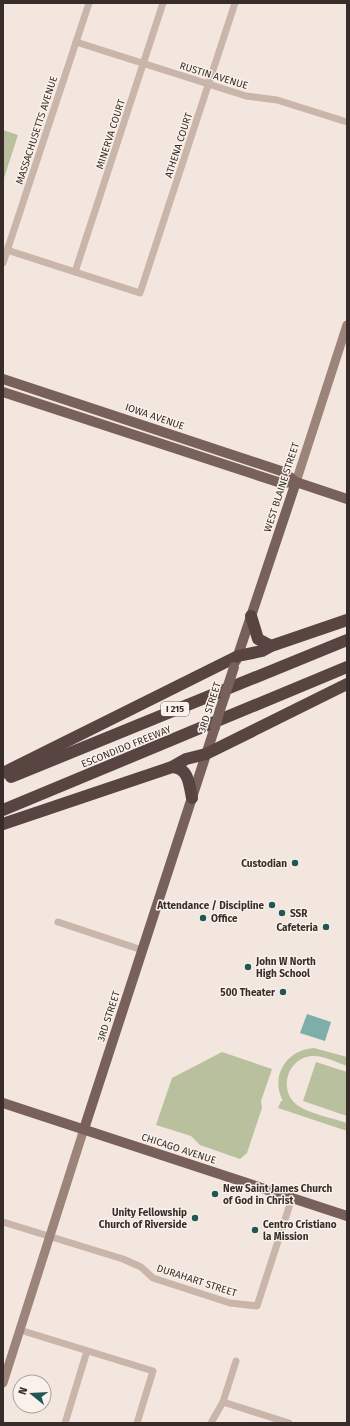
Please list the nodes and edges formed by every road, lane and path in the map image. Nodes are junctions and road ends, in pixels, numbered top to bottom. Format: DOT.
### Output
graph roads {
  1 [pos="89,3"];
  2 [pos="163,3"];
  3 [pos="236,3"];
  4 [pos="76,42"];
  5 [pos="144,64"];
  6 [pos="208,85"];
  7 [pos="347,122"];
  8 [pos="8,250"];
  9 [pos="3,264"];
  10 [pos="75,272"];
  11 [pos="347,325"];
  12 [pos="3,379"];
  13 [pos="3,392"];
  14 [pos="296,482"];
  15 [pos="347,499"];
  16 [pos="252,616"];
  17 [pos="347,620"];
  18 [pos="347,640"];
  19 [pos="271,646"];
  20 [pos="236,661"];
  21 [pos="347,667"];
  22 [pos="347,684"];
  23 [pos="207,750"];
  24 [pos="172,767"];
  25 [pos="3,773"];
  26 [pos="3,780"];
  27 [pos="192,798"];
  28 [pos="3,810"];
  29 [pos="3,824"];
  30 [pos="58,922"];
  31 [pos="142,950"];
  32 [pos="3,1103"];
  33 [pos="84,1129"];
  34 [pos="292,1198"];
  35 [pos="347,1216"];
  36 [pos="3,1222"];
  37 [pos="49,1237"];
  38 [pos="20,1330"];
  39 [pos="87,1351"];
  40 [pos="236,1361"];
  41 [pos="3,1383"];
  42 [pos="223,1402"];
  43 [pos="65,1423"];
  44 [pos="137,1423"];
  45 [pos="211,1423"];
  46 [pos="289,1423"];
  1 -- 4 [label="street, MASSACHUSETTS AVENUE"];
  2 -- 5 [label="street, MINERVA COURT"];
  3 -- 6 [label="street, ATHENA COURT"];
  4 -- 5 [label="street, RUSTIN AVENUE"];
  4 -- 8 [label="street, MASSACHUSETTS AVENUE"];
  5 -- 6 [label="street, RUSTIN AVENUE"];
  5 -- 10 [label="street, MINERVA COURT"];
  6 -- 7 [label="street, RUSTIN AVENUE"];
  6 -- 10 [label="street, ATHENA COURT"];
  8 -- 9 [label="street, MASSACHUSETTS AVENUE"];
  8 -- 10 [label="street"];
  11 -- 14 [label="main road, WEST BLAINE STREET"];
  12 -- 14 [label="main road, IOWA AVENUE"];
  13 -- 14 [label="main road, IOWA AVENUE"];
  14 -- 15 [label="main road, IOWA AVENUE"];
  14 -- 16 [label="main road, WEST BLAINE STREET"];
  16 -- 19 [label="highway"];
  16 -- 20 [label="main road, WEST BLAINE STREET"];
  17 -- 19 [label="highway"];
  18 -- 26 [label="highway, ESCONDIDO FREEWAY / I 215"];
  19 -- 20 [label="highway"];
  20 -- 23 [label="main road, 3RD STREET, bridge"];
  20 -- 25 [label="highway"];
  21 -- 28 [label="highway, ESCONDIDO FREEWAY"];
  22 -- 23 [label="highway"];
  23 -- 24 [label="highway"];
  23 -- 27 [label="main road, 3RD STREET"];
  24 -- 27 [label="highway"];
  24 -- 29 [label="highway"];
  27 -- 31 [label="main road, 3RD STREET"];
  30 -- 31 [label="street"];
  31 -- 33 [label="main road, 3RD STREET"];
  32 -- 33 [label="main road, CHICAGO AVENUE"];
  33 -- 34 [label="main road, CHICAGO AVENUE"];
  33 -- 37 [label="main road, 3RD STREET"];
  34 -- 35 [label="main road, CHICAGO AVENUE"];
  34 -- 37 [label="street, DURAHART STREET"];
  36 -- 37 [label="street, DURAHART STREET"];
  37 -- 38 [label="main road, 3RD STREET"];
  38 -- 39 [label="street"];
  38 -- 41 [label="main road, 3RD STREET"];
  39 -- 43 [label="street"];
  39 -- 44 [label="street"];
  40 -- 42 [label="street"];
  42 -- 45 [label="street"];
  42 -- 46 [label="street"];
}
